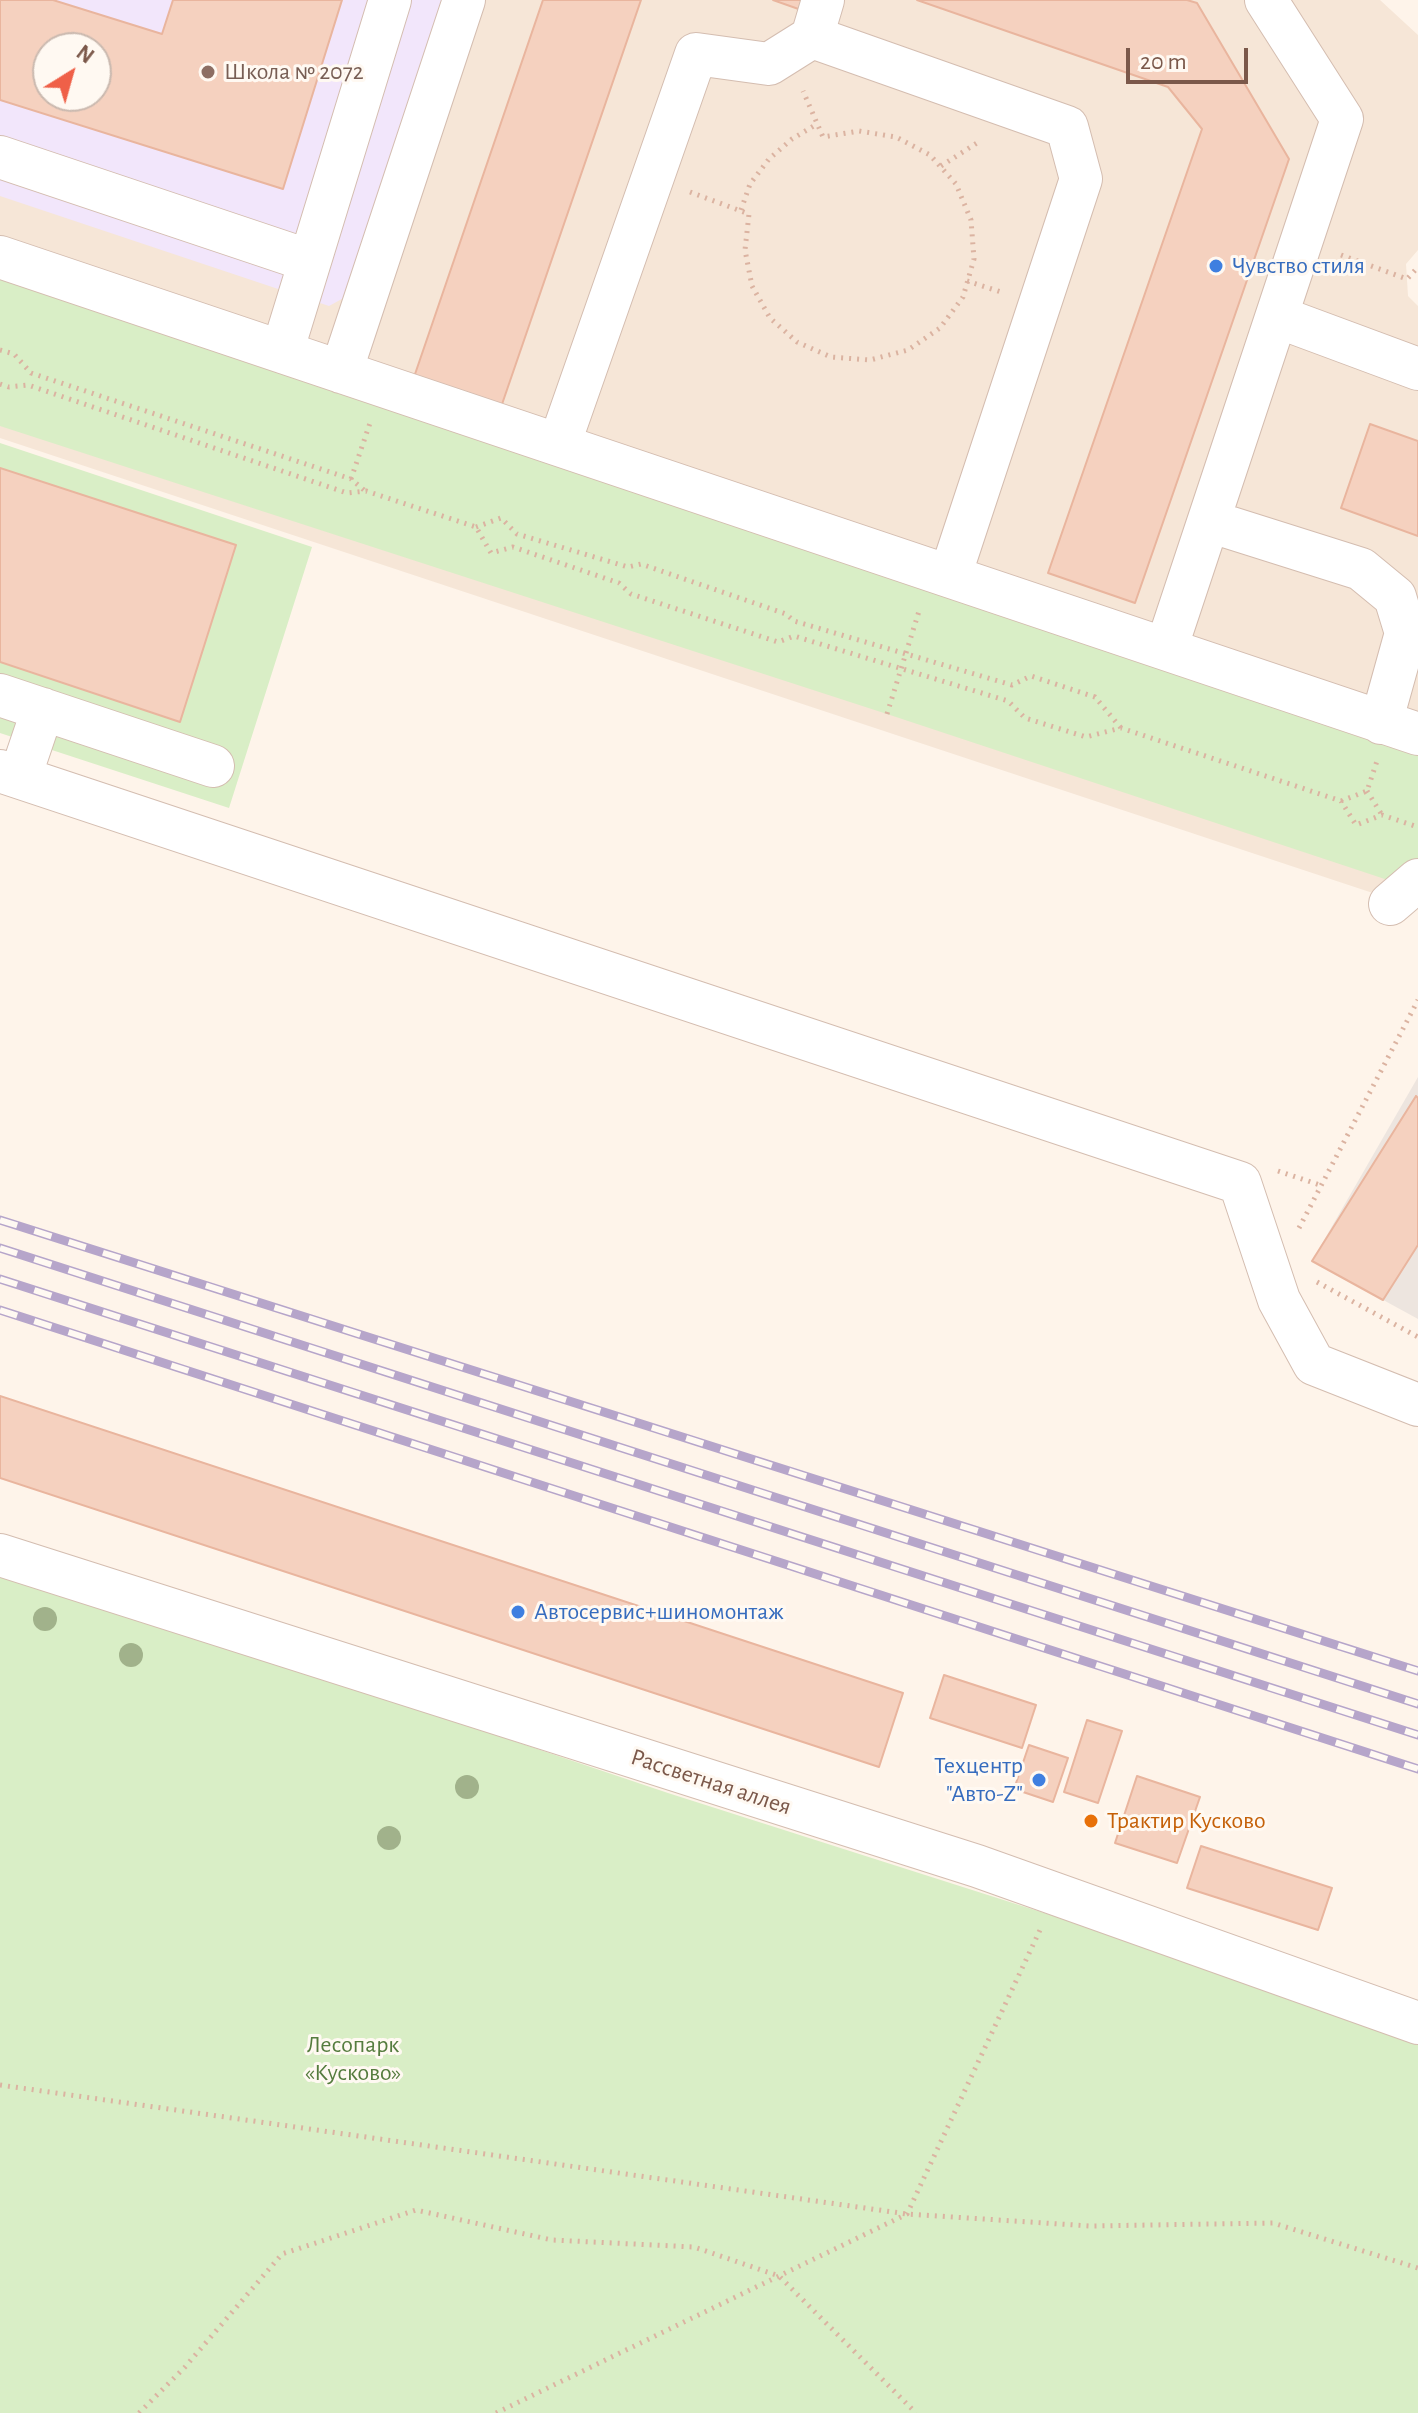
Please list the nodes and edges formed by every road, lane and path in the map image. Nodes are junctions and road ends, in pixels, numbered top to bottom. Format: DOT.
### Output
graph roads {
  1 [pos="390,0"];
  2 [pos="464,0"];
  3 [pos="1266,0"];
  4 [pos="818,19"];
  5 [pos="817,124"];
  6 [pos="823,137"];
  7 [pos="0,157"];
  8 [pos="653,179"];
  9 [pos="741,210"];
  10 [pos="1302,241"];
  11 [pos="0,257"];
  12 [pos="310,261"];
  13 [pos="1418,267"];
  14 [pos="1278,317"];
  15 [pos="0,350"];
  16 [pos="282,352"];
  17 [pos="1418,369"];
  18 [pos="341,372"];
  19 [pos="0,384"];
  20 [pos="383,386"];
  21 [pos="559,445"];
  22 [pos="351,479"];
  23 [pos="366,491"];
  24 [pos="1209,521"];
  25 [pos="476,527"];
  26 [pos="940,573"];
  27 [pos="1166,649"];
  28 [pos="906,653"];
  29 [pos="901,669"];
  30 [pos="0,695"];
  31 [pos="43,709"];
  32 [pos="887,714"];
  33 [pos="1396,727"];
  34 [pos="1121,728"];
  35 [pos="213,766"];
  36 [pos="10,774"];
  37 [pos="1367,791"];
  38 [pos="1341,801"];
  39 [pos="1382,815"];
  40 [pos="1418,827"];
  41 [pos="1418,1000"];
  42 [pos="1295,1237"];
  43 [pos="1309,1277"];
  44 [pos="1418,1337"];
  45 [pos="1418,1405"];
  46 [pos="0,1555"];
  47 [pos="1054,1895"];
  48 [pos="1418,2023"];
  49 [pos="0,2085"];
  50 [pos="907,2214"];
  51 [pos="1418,2268"];
  52 [pos="779,2276"];
  53 [pos="139,2413"];
  54 [pos="496,2413"];
  55 [pos="916,2413"];
  1 -- 12 [label="street"];
  2 -- 18 [label="street"];
  3 -- 10 [label="street"];
  4 -- 8 [label="street"];
  4 -- 26 [label="street"];
  5 -- 9 [label="path"];
  6 -- 9 [label="path"];
  7 -- 12 [label="street"];
  8 -- 9 [label="path"];
  8 -- 21 [label="street"];
  10 -- 13 [label="path"];
  10 -- 14 [label="street"];
  11 -- 16 [label="street"];
  12 -- 16 [label="street"];
  14 -- 17 [label="street"];
  14 -- 24 [label="street"];
  15 -- 22 [label="path"];
  16 -- 18 [label="street"];
  18 -- 20 [label="street"];
  19 -- 23 [label="path"];
  20 -- 21 [label="street"];
  20 -- 22 [label="path"];
  21 -- 26 [label="street"];
  22 -- 23 [label="path"];
  23 -- 25 [label="path"];
  24 -- 27 [label="street"];
  24 -- 33 [label="street"];
  25 -- 28 [label="path"];
  25 -- 29 [label="path"];
  26 -- 27 [label="street"];
  26 -- 28 [label="path"];
  27 -- 33 [label="street"];
  28 -- 29 [label="path"];
  28 -- 34 [label="path"];
  29 -- 32 [label="path"];
  29 -- 34 [label="path"];
  30 -- 31 [label="street"];
  31 -- 35 [label="street"];
  31 -- 36 [label="street"];
  33 -- 37 [label="path"];
  34 -- 38 [label="path"];
  36 -- 45 [label="street"];
  37 -- 38 [label="path"];
  37 -- 39 [label="path"];
  38 -- 39 [label="path"];
  39 -- 40 [label="path"];
  41 -- 42 [label="path"];
  43 -- 44 [label="path"];
  46 -- 47 [label="street, Рассветная аллея"];
  47 -- 48 [label="street, Рассветная аллея"];
  47 -- 50 [label="path"];
  49 -- 50 [label="path"];
  50 -- 51 [label="path"];
  50 -- 52 [label="path"];
  52 -- 53 [label="path"];
  52 -- 54 [label="path"];
  52 -- 55 [label="path"];
}
